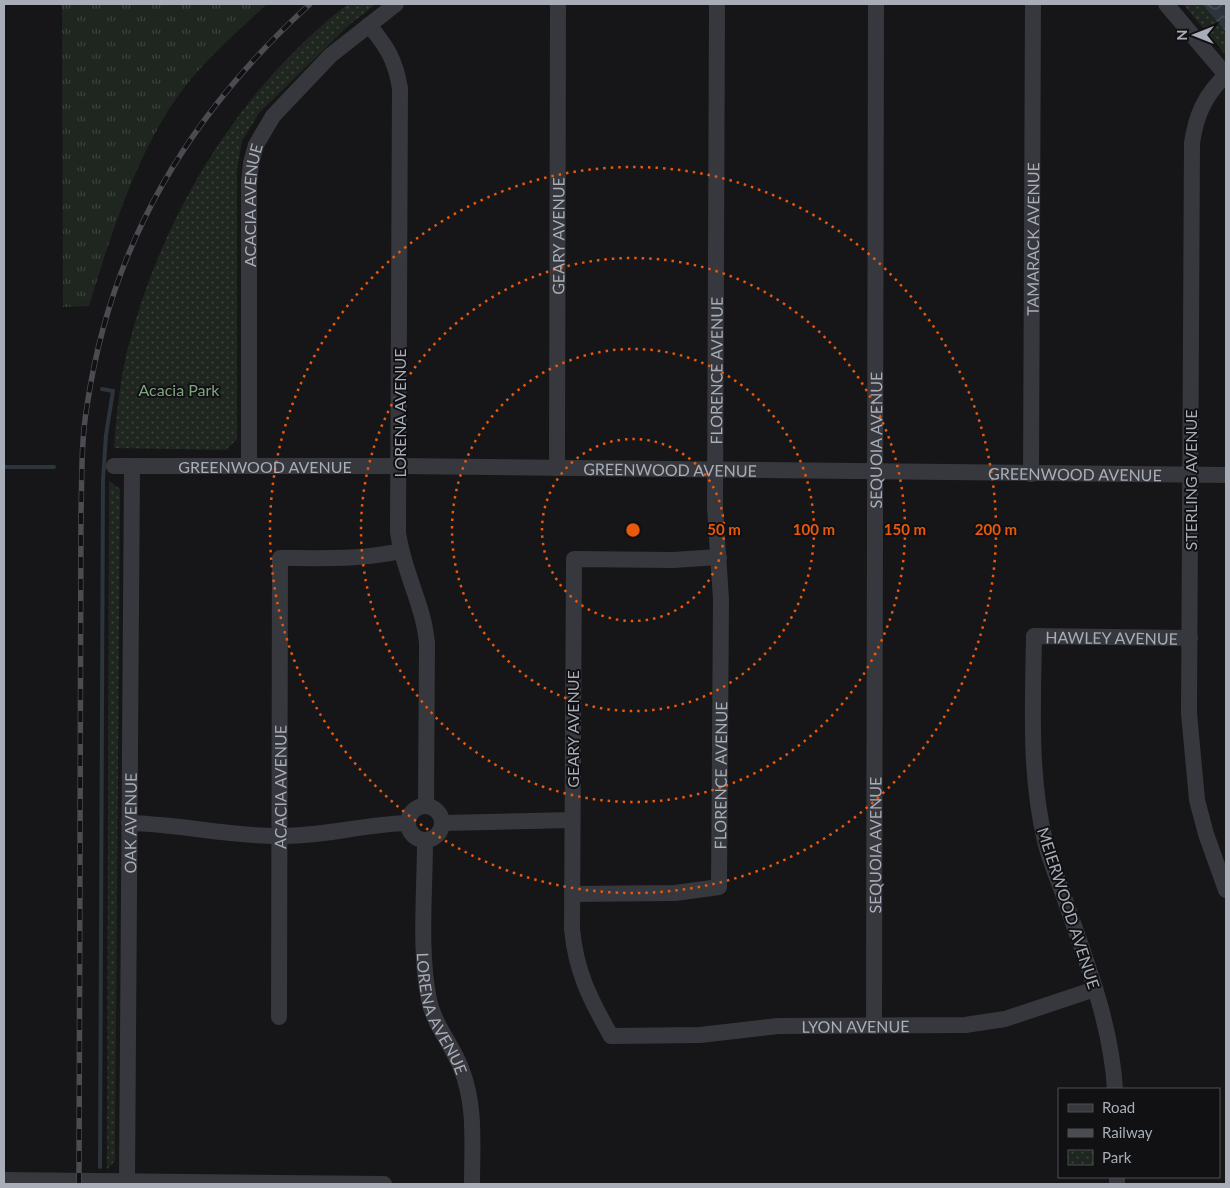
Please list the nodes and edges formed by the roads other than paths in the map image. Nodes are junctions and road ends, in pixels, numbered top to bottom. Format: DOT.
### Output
graph roads {
  1 [pos="396,4"];
  2 [pos="558,4"];
  3 [pos="717,4"];
  4 [pos="876,4"];
  5 [pos="1033,4"];
  6 [pos="1166,4"];
  7 [pos="369,25"];
  8 [pos="1226,75"];
  9 [pos="114,466"];
  10 [pos="132,466"];
  11 [pos="249,466"];
  12 [pos="399,466"];
  13 [pos="557,468"];
  14 [pos="715,469"];
  15 [pos="874,472"];
  16 [pos="1031,474"];
  17 [pos="1190,474"];
  18 [pos="1226,475"];
  19 [pos="401,551"];
  20 [pos="719,557"];
  21 [pos="1034,636"];
  22 [pos="1190,638"];
  23 [pos="426,806"];
  24 [pos="572,820"];
  25 [pos="129,823"];
  26 [pos="408,823"];
  27 [pos="442,823"];
  28 [pos="279,836"];
  29 [pos="426,841"];
  30 [pos="1226,890"];
  31 [pos="572,894"];
  32 [pos="1095,989"];
  33 [pos="279,1017"];
  34 [pos="874,1026"];
  35 [pos="610,1036"];
  36 [pos="1115,1088"];
  37 [pos="4,1180"];
  38 [pos="127,1181"];
  39 [pos="384,1184"];
  40 [pos="472,1184"];
  1 -- 7 [label="street, ACACIA AVENUE"];
  2 -- 13 [label="street, GEARY AVENUE"];
  3 -- 14 [label="street, FLORENCE AVENUE"];
  4 -- 15 [label="street, SEQUOIA AVENUE"];
  5 -- 16 [label="street, TAMARACK AVENUE"];
  6 -- 8 [label="street"];
  7 -- 11 [label="street, ACACIA AVENUE"];
  7 -- 12 [label="street, LORENA AVENUE"];
  8 -- 17 [label="street, STERLING AVENUE"];
  9 -- 10 [label="street, GREENWOOD AVENUE"];
  10 -- 11 [label="street, GREENWOOD AVENUE"];
  10 -- 25 [label="street, OAK AVENUE"];
  11 -- 12 [label="street, GREENWOOD AVENUE"];
  12 -- 13 [label="street, GREENWOOD AVENUE"];
  12 -- 19 [label="street, LORENA AVENUE"];
  13 -- 14 [label="street, GREENWOOD AVENUE"];
  14 -- 15 [label="street, GREENWOOD AVENUE"];
  14 -- 20 [label="street, FLORENCE AVENUE"];
  15 -- 16 [label="street, GREENWOOD AVENUE"];
  15 -- 34 [label="street, SEQUOIA AVENUE"];
  16 -- 17 [label="street, GREENWOOD AVENUE"];
  17 -- 18 [label="street, GREENWOOD AVENUE"];
  17 -- 22 [label="street, STERLING AVENUE"];
  19 -- 23 [label="street, LORENA AVENUE"];
  19 -- 28 [label="street, ACACIA AVENUE"];
  20 -- 24 [label="street, GEARY AVENUE"];
  20 -- 31 [label="street, FLORENCE AVENUE"];
  21 -- 22 [label="street, HAWLEY AVENUE"];
  21 -- 32 [label="street, MEIERWOOD AVENUE"];
  22 -- 30 [label="street, STERLING AVENUE"];
  23 -- 26 [label="street"];
  23 -- 27 [label="street"];
  24 -- 27 [label="street"];
  24 -- 31 [label="street, GEARY AVENUE"];
  25 -- 28 [label="street"];
  25 -- 38 [label="street, OAK AVENUE"];
  26 -- 28 [label="street"];
  26 -- 29 [label="street"];
  27 -- 29 [label="street"];
  28 -- 33 [label="street, ACACIA AVENUE"];
  29 -- 40 [label="street, LORENA AVENUE"];
  31 -- 35 [label="street, GEARY AVENUE"];
  32 -- 34 [label="street, LYON AVENUE"];
  32 -- 36 [label="street, MEIERWOOD AVENUE"];
  34 -- 35 [label="street, LYON AVENUE"];
  37 -- 38 [label="street"];
  38 -- 39 [label="street"];
}
